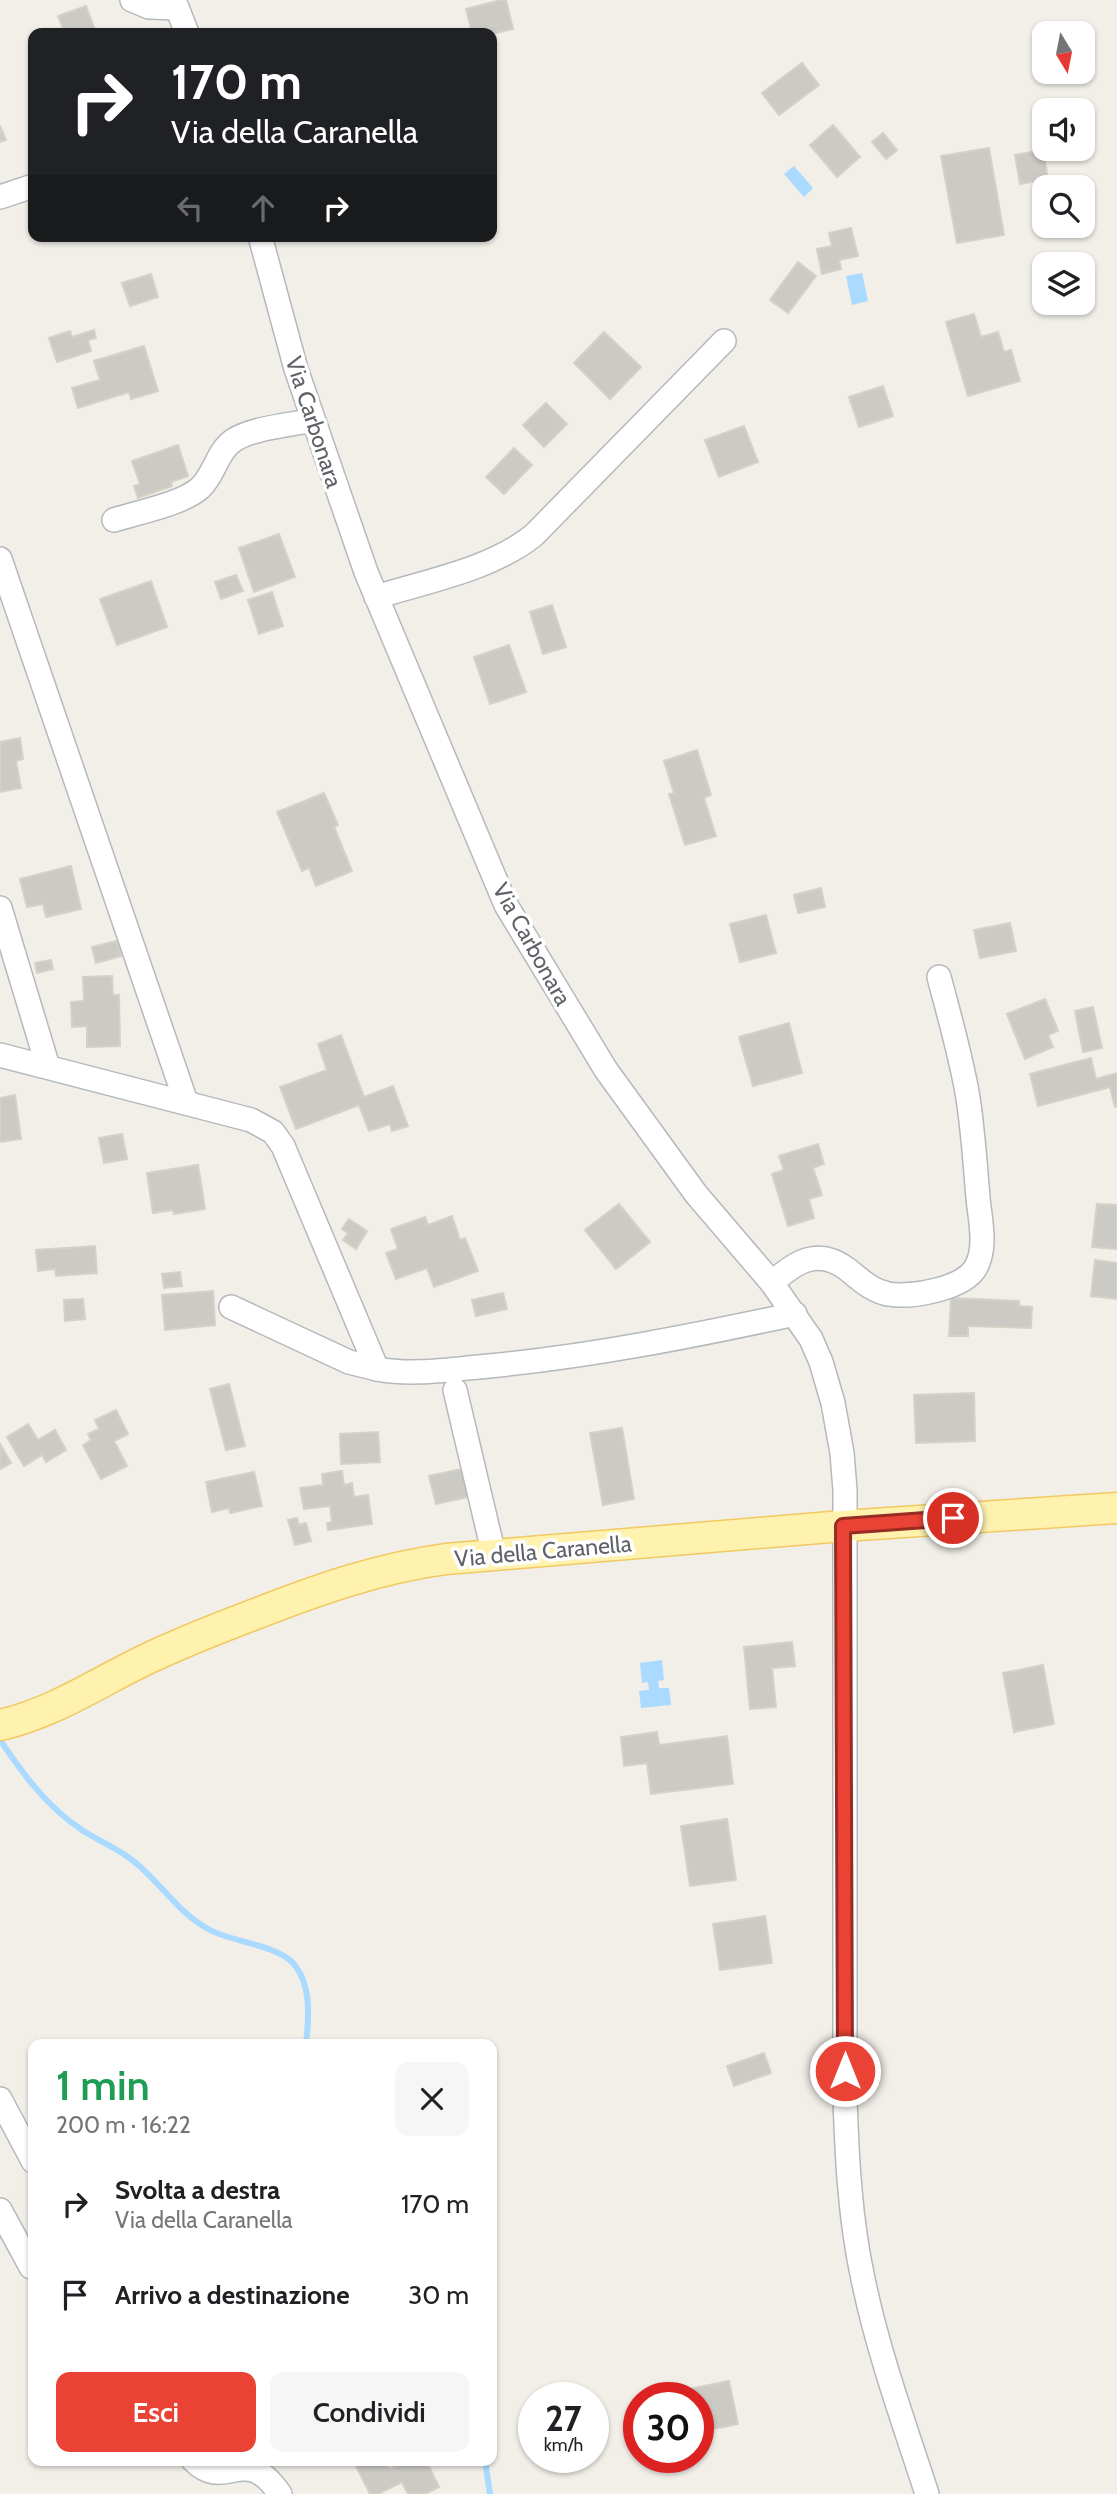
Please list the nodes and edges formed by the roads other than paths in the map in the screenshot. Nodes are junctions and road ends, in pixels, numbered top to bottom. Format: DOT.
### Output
graph roads {
  1 [pos="132,0"];
  2 [pos="176,4"];
  3 [pos="185,28"];
  4 [pos="28,188"];
  5 [pos="0,197"];
  6 [pos="262,242"];
  7 [pos="724,341"];
  8 [pos="313,420"];
  9 [pos="114,520"];
  10 [pos="0,559"];
  11 [pos="376,597"];
  12 [pos="0,908"];
  13 [pos="939,977"];
  14 [pos="0,1055"];
  15 [pos="48,1067"];
  16 [pos="186,1102"];
  17 [pos="772,1283"];
  18 [pos="231,1307"];
  19 [pos="795,1314"];
  20 [pos="377,1369"];
  21 [pos="455,1390"];
  22 [pos="1117,1508"];
  23 [pos="843,1526"];
  24 [pos="494,1555"];
  25 [pos="0,1726"];
  26 [pos="0,2099"];
  27 [pos="28,2152"];
  28 [pos="0,2210"];
  29 [pos="28,2261"];
  30 [pos="196,2466"];
  31 [pos="281,2494"];
  32 [pos="926,2494"];
  1 -- 2 [label="street"];
  2 -- 3 [label="street"];
  4 -- 5 [label="street"];
  6 -- 8 [label="street, Via Carbonara"];
  7 -- 11 [label="street"];
  8 -- 9 [label="street"];
  8 -- 11 [label="street, Via Carbonara"];
  10 -- 16 [label="street"];
  11 -- 17 [label="street, Via Carbonara"];
  12 -- 15 [label="street"];
  13 -- 17 [label="street"];
  14 -- 15 [label="street"];
  15 -- 16 [label="street"];
  16 -- 20 [label="street"];
  17 -- 19 [label="street, Via Carbonara"];
  18 -- 20 [label="street"];
  19 -- 20 [label="street"];
  19 -- 23 [label="street, Via Carbonara"];
  21 -- 24 [label="street"];
  22 -- 23 [label="main road, Via della Caranella"];
  23 -- 24 [label="main road, Via della Caranella"];
  23 -- 32 [label="street, Via Carbonara"];
  24 -- 25 [label="main road, Via della Caranella"];
  26 -- 27 [label="street"];
  28 -- 29 [label="street"];
  30 -- 31 [label="street"];
}
